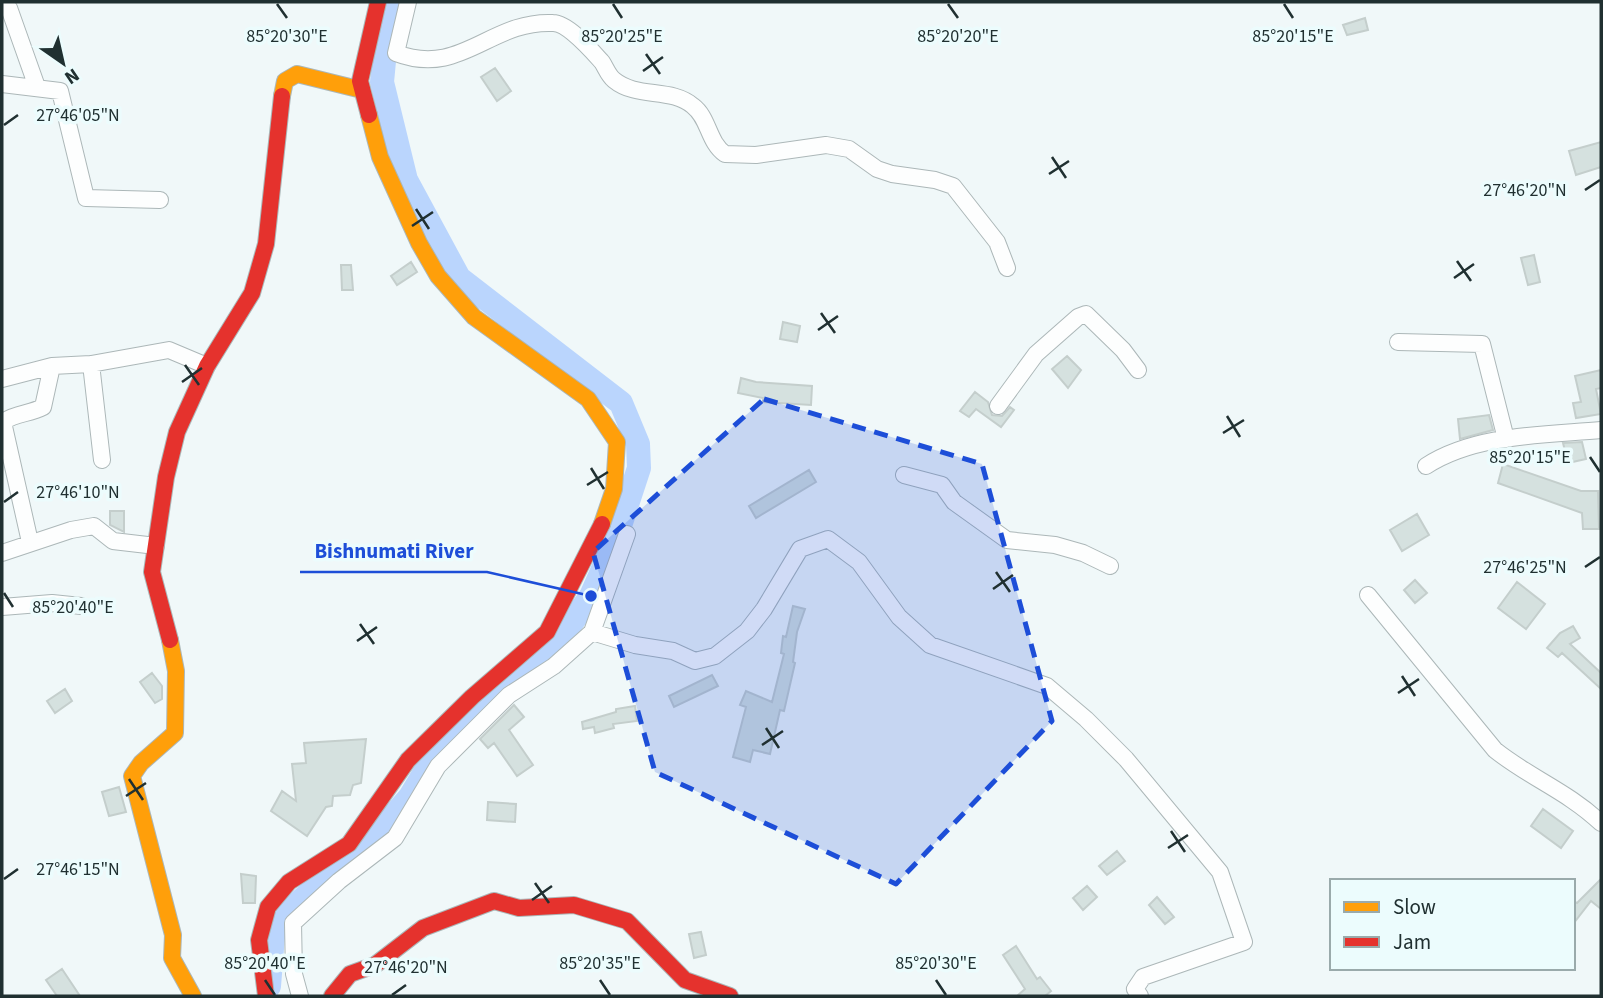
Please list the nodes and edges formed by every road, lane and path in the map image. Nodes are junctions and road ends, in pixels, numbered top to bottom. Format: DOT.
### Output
graph roads {
  1 [pos="378,2"];
  2 [pos="408,2"];
  3 [pos="10,7"];
  4 [pos="382,51"];
  5 [pos="2,84"];
  6 [pos="37,87"];
  7 [pos="362,90"];
  8 [pos="160,200"];
  9 [pos="1007,268"];
  10 [pos="1398,342"];
  11 [pos="91,364"];
  12 [pos="52,366"];
  13 [pos="207,366"];
  14 [pos="1138,370"];
  15 [pos="2,379"];
  16 [pos="998,406"];
  17 [pos="1601,429"];
  18 [pos="1506,439"];
  19 [pos="102,460"];
  20 [pos="1426,466"];
  21 [pos="904,475"];
  22 [pos="627,534"];
  23 [pos="30,542"];
  24 [pos="156,546"];
  25 [pos="2,553"];
  26 [pos="1110,566"];
  27 [pos="1367,595"];
  28 [pos="81,606"];
  29 [pos="2,607"];
  30 [pos="592,632"];
  31 [pos="1601,823"];
  32 [pos="294,974"];
  33 [pos="261,977"];
  34 [pos="685,980"];
  35 [pos="193,996"];
  36 [pos="266,996"];
  37 [pos="300,996"];
  38 [pos="332,996"];
  39 [pos="679,996"];
  40 [pos="730,996"];
  41 [pos="1140,996"];
  1 -- 4 [label="street"];
  2 -- 4 [label="street"];
  3 -- 6 [label="street"];
  4 -- 7 [label="street"];
  4 -- 9 [label="street"];
  5 -- 6 [label="street"];
  6 -- 8 [label="street"];
  7 -- 13 [label="street"];
  7 -- 33 [label="street"];
  10 -- 18 [label="street"];
  11 -- 12 [label="street"];
  11 -- 13 [label="street"];
  11 -- 19 [label="street"];
  12 -- 15 [label="street"];
  12 -- 23 [label="street"];
  13 -- 24 [label="street"];
  14 -- 16 [label="street"];
  17 -- 18 [label="street"];
  18 -- 20 [label="street"];
  21 -- 26 [label="street"];
  22 -- 30 [label="street"];
  23 -- 24 [label="street"];
  23 -- 25 [label="street"];
  24 -- 35 [label="street"];
  27 -- 31 [label="street"];
  28 -- 29 [label="street"];
  30 -- 32 [label="street"];
  30 -- 41 [label="street"];
  32 -- 33 [label="street"];
  32 -- 37 [label="street"];
  33 -- 36 [label="street"];
  34 -- 38 [label="street"];
  34 -- 39 [label="street"];
  34 -- 40 [label="street"];
}
